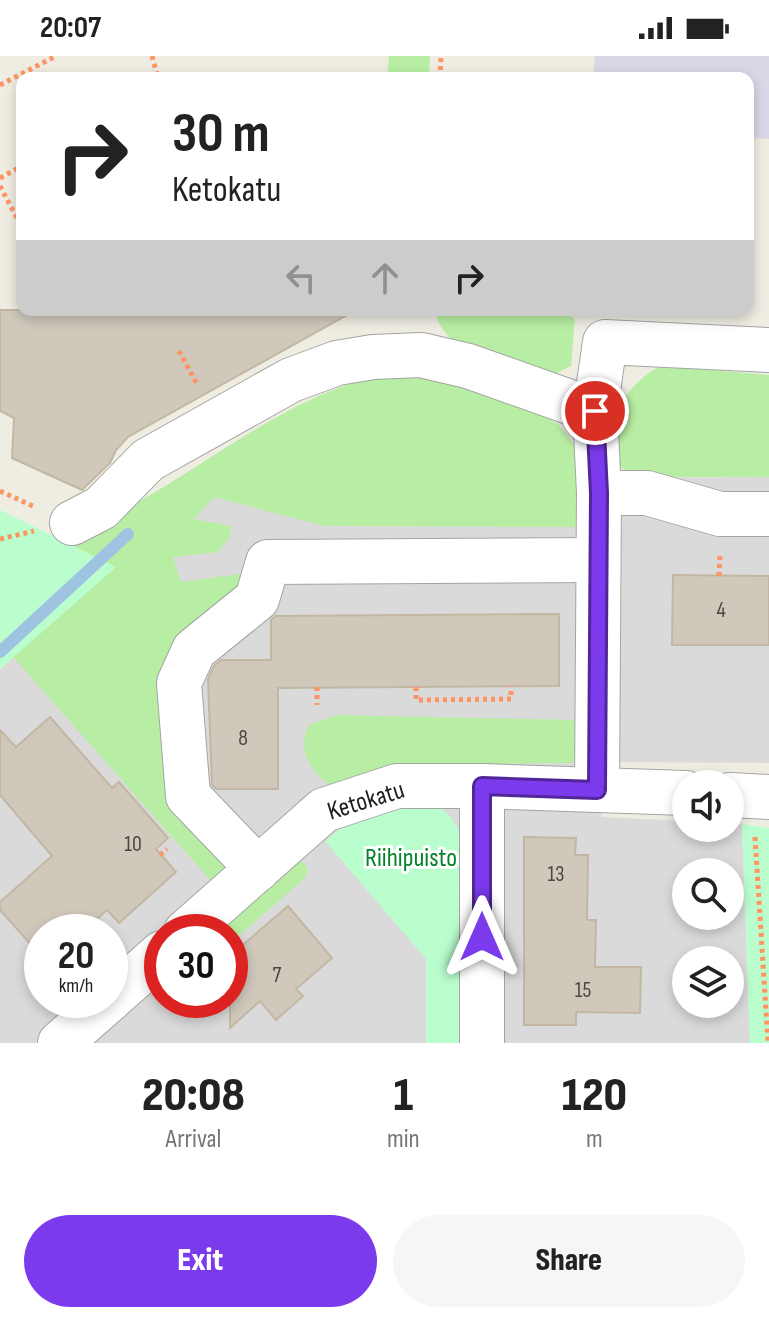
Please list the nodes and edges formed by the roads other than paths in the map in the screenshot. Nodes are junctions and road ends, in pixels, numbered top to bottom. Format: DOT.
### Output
graph roads {
  1 [pos="769,350"];
  2 [pos="595,411"];
  3 [pos="599,493"];
  4 [pos="769,514"];
  5 [pos="72,523"];
  6 [pos="598,560"];
  7 [pos="482,786"];
  8 [pos="597,790"];
  9 [pos="672,793"];
  10 [pos="744,804"];
  11 [pos="762,816"];
  12 [pos="258,869"];
  13 [pos="207,914"];
  14 [pos="144,969"];
  15 [pos="128,983"];
  16 [pos="88,1018"];
  17 [pos="60,1043"];
  18 [pos="482,1043"];
  1 -- 2 [label="street"];
  2 -- 3 [label="street"];
  2 -- 5 [label="street"];
  3 -- 4 [label="street"];
  3 -- 6 [label="street"];
  6 -- 8 [label="street"];
  6 -- 12 [label="street"];
  7 -- 8 [label="street, Ketokatu"];
  7 -- 12 [label="street, Ketokatu"];
  7 -- 18 [label="street"];
  8 -- 9 [label="street, Ketokatu"];
  10 -- 11 [label="street"];
  12 -- 13 [label="street, Ketokatu"];
  14 -- 15 [label="street"];
  16 -- 17 [label="street"];
}
